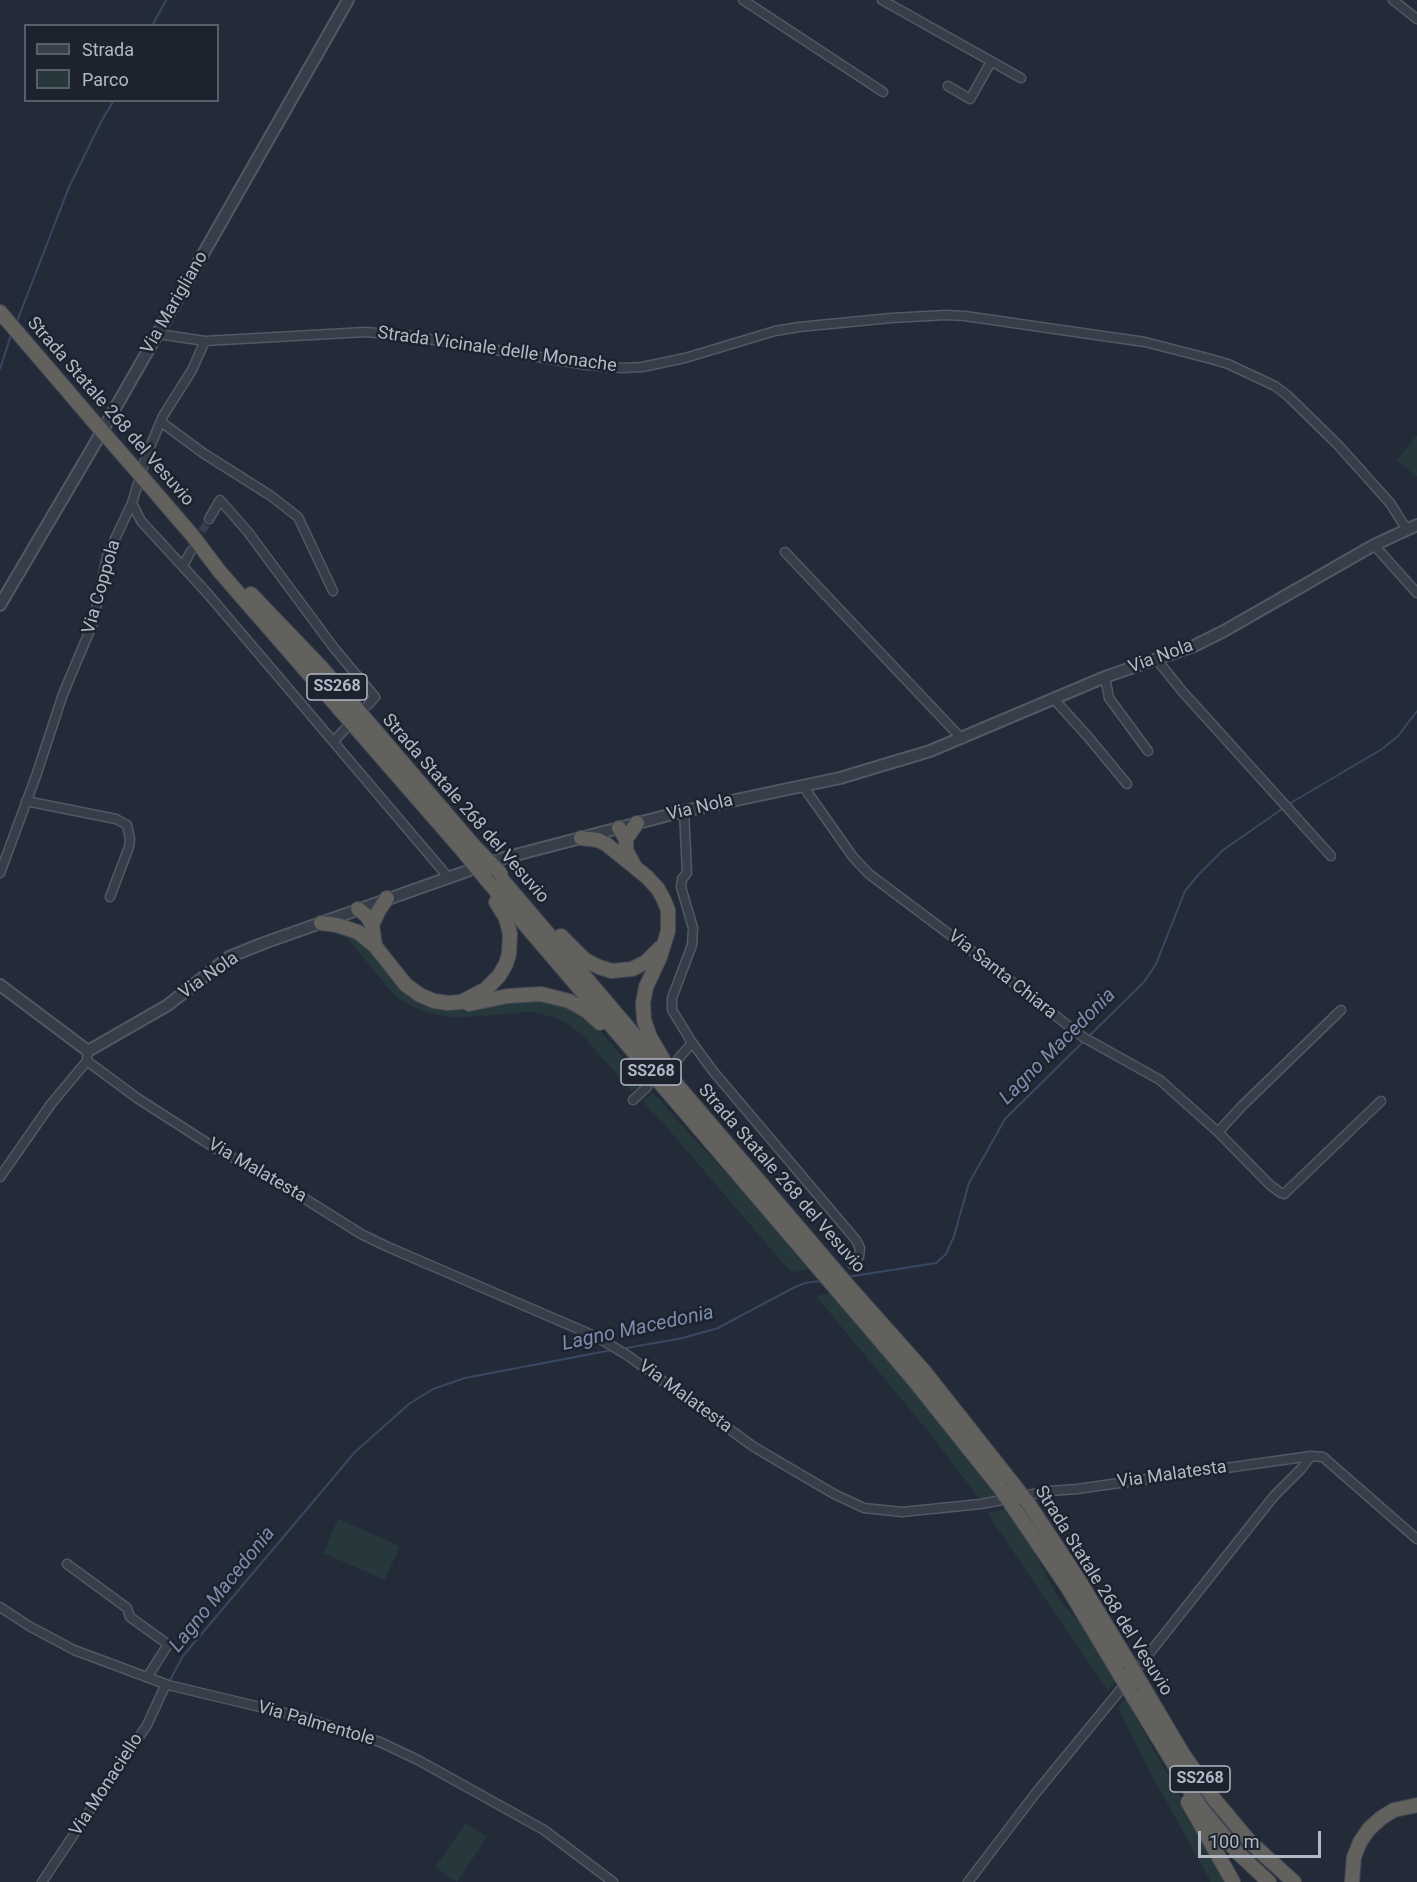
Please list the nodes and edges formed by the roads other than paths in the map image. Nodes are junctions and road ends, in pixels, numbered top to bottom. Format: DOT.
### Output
graph roads {
  1 [pos="348,0"];
  2 [pos="742,0"];
  3 [pos="882,0"];
  4 [pos="1393,0"];
  5 [pos="1417,19"];
  6 [pos="991,62"];
  7 [pos="1021,78"];
  8 [pos="948,86"];
  9 [pos="883,92"];
  10 [pos="3,316"];
  11 [pos="158,334"];
  12 [pos="205,341"];
  13 [pos="161,422"];
  14 [pos="132,503"];
  15 [pos="209,519"];
  16 [pos="1412,527"];
  17 [pos="192,535"];
  18 [pos="1374,545"];
  19 [pos="191,551"];
  20 [pos="785,552"];
  21 [pos="183,566"];
  22 [pos="333,591"];
  23 [pos="1417,593"];
  24 [pos="0,605"];
  25 [pos="1157,660"];
  26 [pos="1106,677"];
  27 [pos="1053,698"];
  28 [pos="368,705"];
  29 [pos="345,729"];
  30 [pos="962,739"];
  31 [pos="334,741"];
  32 [pos="1148,751"];
  33 [pos="1126,784"];
  34 [pos="803,786"];
  35 [pos="26,801"];
  36 [pos="684,811"];
  37 [pos="637,823"];
  38 [pos="620,832"];
  39 [pos="581,838"];
  40 [pos="464,850"];
  41 [pos="613,851"];
  42 [pos="1331,856"];
  43 [pos="634,865"];
  44 [pos="0,873"];
  45 [pos="449,878"];
  46 [pos="491,878"];
  47 [pos="110,897"];
  48 [pos="387,898"];
  49 [pos="357,910"];
  50 [pos="321,923"];
  51 [pos="372,926"];
  52 [pos="358,932"];
  53 [pos="665,942"];
  54 [pos="375,946"];
  55 [pos="0,985"];
  56 [pos="461,1002"];
  57 [pos="1341,1010"];
  58 [pos="692,1043"];
  59 [pos="88,1056"];
  60 [pos="678,1059"];
  61 [pos="663,1086"];
  62 [pos="647,1088"];
  63 [pos="633,1100"];
  64 [pos="1381,1101"];
  65 [pos="1218,1132"];
  66 [pos="734,1152"];
  67 [pos="0,1177"];
  68 [pos="821,1262"];
  69 [pos="852,1264"];
  70 [pos="846,1291"];
  71 [pos="1311,1456"];
  72 [pos="1417,1539"];
  73 [pos="67,1564"];
  74 [pos="0,1607"];
  75 [pos="148,1676"];
  76 [pos="166,1684"];
  77 [pos="1163,1749"];
  78 [pos="1417,1805"];
  79 [pos="1272,1864"];
  80 [pos="42,1882"];
  81 [pos="613,1882"];
  82 [pos="968,1882"];
  83 [pos="1233,1882"];
  84 [pos="1269,1882"];
  85 [pos="1294,1882"];
  86 [pos="1303,1882"];
  87 [pos="1352,1882"];
  1 -- 11 [label="street, Via Marigliano"];
  2 -- 9 [label="street"];
  3 -- 6 [label="street"];
  4 -- 5 [label="street"];
  6 -- 7 [label="street"];
  6 -- 8 [label="street"];
  10 -- 17 [label="highway, Strada Statale 268 del Vesuvio / SS268, bridge"];
  11 -- 12 [label="street, Strada Vicinale delle Monache"];
  11 -- 24 [label="street, Via Marigliano"];
  12 -- 13 [label="street, Via Coppola"];
  12 -- 16 [label="street, Strada Vicinale delle Monache"];
  13 -- 14 [label="street, Via Coppola"];
  13 -- 22 [label="street"];
  14 -- 21 [label="street"];
  14 -- 35 [label="street, Via Coppola"];
  15 -- 28 [label="street"];
  16 -- 18 [label="street, Via Nola"];
  17 -- 40 [label="highway, Strada Statale 268 del Vesuvio / SS268"];
  17 -- 40 [label="highway, Strada Statale 268 del Vesuvio / SS268"];
  18 -- 23 [label="street"];
  18 -- 25 [label="street, Via Nola"];
  19 -- 21 [label="street"];
  20 -- 30 [label="street"];
  21 -- 31 [label="street"];
  25 -- 26 [label="street, Via Nola"];
  25 -- 42 [label="street"];
  26 -- 27 [label="street, Via Nola"];
  26 -- 32 [label="street"];
  27 -- 30 [label="street, Via Nola"];
  27 -- 33 [label="street"];
  29 -- 31 [label="street"];
  30 -- 34 [label="street, Via Nola"];
  31 -- 45 [label="street"];
  34 -- 36 [label="street, Via Nola"];
  34 -- 65 [label="street, Via Santa Chiara"];
  35 -- 44 [label="street, Via Coppola"];
  35 -- 47 [label="street"];
  36 -- 37 [label="street, Via Nola"];
  36 -- 58 [label="street"];
  37 -- 38 [label="highway"];
  38 -- 39 [label="street, Via Nola"];
  38 -- 41 [label="highway"];
  38 -- 43 [label="highway, SS268"];
  39 -- 41 [label="highway, SS268"];
  39 -- 45 [label="street, Via Nola"];
  40 -- 46 [label="highway, Strada Statale 268 del Vesuvio / SS268, bridge"];
  41 -- 43 [label="highway, SS268"];
  43 -- 53 [label="highway, SS268"];
  45 -- 48 [label="street, Via Nola"];
  46 -- 53 [label="highway, SS268"];
  46 -- 56 [label="highway, SS268"];
  46 -- 61 [label="highway, Strada Statale 268 del Vesuvio / SS268"];
  46 -- 66 [label="highway, Strada Statale 268 del Vesuvio / SS268"];
  48 -- 49 [label="street, Via Nola"];
  48 -- 51 [label="highway"];
  49 -- 50 [label="street, Via Nola"];
  49 -- 51 [label="highway"];
  49 -- 52 [label="highway"];
  50 -- 52 [label="highway, SS268"];
  50 -- 59 [label="street, Via Nola"];
  51 -- 54 [label="highway, SS268"];
  52 -- 54 [label="highway, SS268"];
  53 -- 66 [label="highway, SS268"];
  54 -- 56 [label="highway, SS268"];
  55 -- 59 [label="street"];
  56 -- 61 [label="highway, SS268"];
  57 -- 65 [label="street"];
  58 -- 60 [label="street"];
  58 -- 69 [label="street"];
  59 -- 67 [label="street"];
  59 -- 71 [label="street, Via Malatesta"];
  61 -- 68 [label="highway, Strada Statale 268 del Vesuvio / SS268"];
  62 -- 63 [label="street"];
  64 -- 65 [label="street, Via Santa Chiara"];
  66 -- 68 [label="highway, Strada Statale 268 del Vesuvio / SS268"];
  68 -- 70 [label="highway, Strada Statale 268 del Vesuvio / SS268"];
  70 -- 77 [label="highway, Strada Statale 268 del Vesuvio / SS268, bridge"];
  70 -- 79 [label="highway, Strada Statale 268 del Vesuvio / SS268, bridge"];
  71 -- 72 [label="street"];
  71 -- 82 [label="street"];
  73 -- 75 [label="street"];
  74 -- 75 [label="street, Via Palmentole"];
  75 -- 76 [label="street, Via Palmentole"];
  76 -- 80 [label="street, Via Monaciello"];
  76 -- 81 [label="street, Via Palmentole"];
  77 -- 83 [label="highway"];
  77 -- 84 [label="highway, Strada Statale 268 del Vesuvio / SS268"];
  78 -- 87 [label="highway"];
  79 -- 85 [label="highway, Strada Statale 268 del Vesuvio / SS268"];
  79 -- 86 [label="highway"];
}
